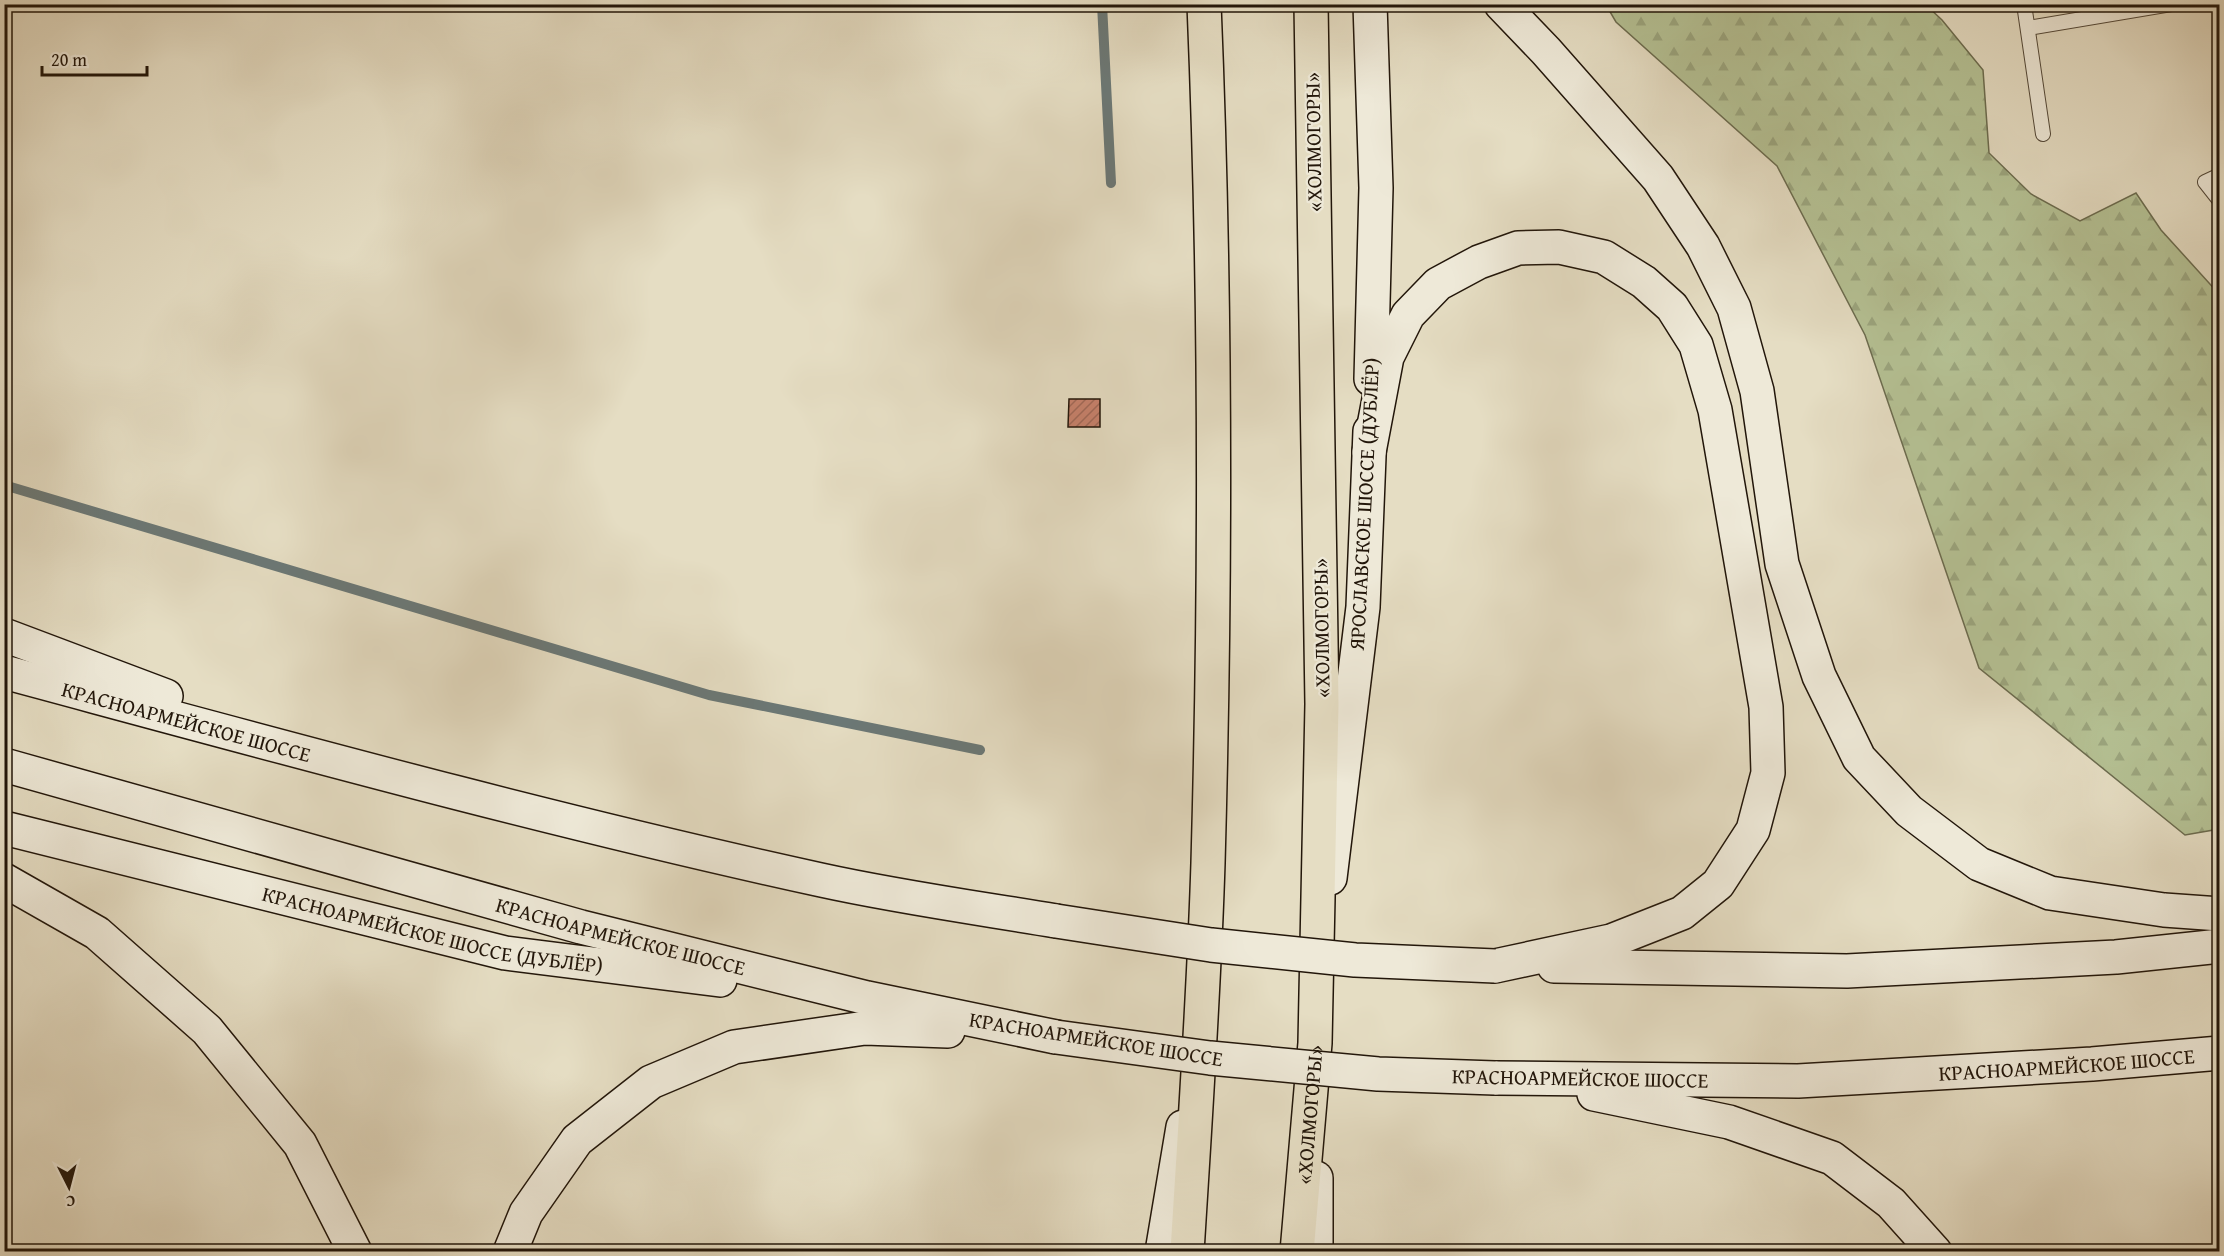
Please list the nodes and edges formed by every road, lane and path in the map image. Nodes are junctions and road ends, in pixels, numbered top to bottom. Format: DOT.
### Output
graph roads {
  1 [pos="1189,4"];
  2 [pos="1204,4"];
  3 [pos="1311,4"];
  4 [pos="1370,4"];
  5 [pos="1501,4"];
  6 [pos="2024,4"];
  7 [pos="2171,4"];
  8 [pos="2028,28"];
  9 [pos="1209,120"];
  10 [pos="2043,134"];
  11 [pos="2220,175"];
  12 [pos="2220,201"];
  13 [pos="1369,452"];
  14 [pos="4,635"];
  15 [pos="4,672"];
  16 [pos="336,761"];
  17 [pos="4,765"];
  18 [pos="4,828"];
  19 [pos="4,880"];
  20 [pos="2220,914"];
  21 [pos="2220,946"];
  22 [pos="1495,966"];
  23 [pos="867,998"];
  24 [pos="1316,1002"];
  25 [pos="1202,1019"];
  26 [pos="1042,1035"];
  27 [pos="1315,1043"];
  28 [pos="2220,1053"];
  29 [pos="1508,1079"];
  30 [pos="355,1251"];
  31 [pos="510,1251"];
  32 [pos="1162,1251"];
  33 [pos="1187,1251"];
  34 [pos="1297,1251"];
  35 [pos="1316,1251"];
  36 [pos="1935,1251"];
  1 -- 9 [label="main road"];
  2 -- 9 [label="highway"];
  3 -- 24 [label="highway, «ХОЛМОГОРЫ»"];
  4 -- 13 [label="main road, ЯРОСЛАВСКОЕ ШОССЕ (ДУБЛЁР)"];
  5 -- 20 [label="main road"];
  6 -- 8 [label="lane"];
  7 -- 8 [label="lane"];
  8 -- 10 [label="lane"];
  9 -- 25 [label="highway"];
  11 -- 12 [label="lane"];
  13 -- 22 [label="main road"];
  13 -- 24 [label="main road, ЯРОСЛАВСКОЕ ШОССЕ (ДУБЛЁР)"];
  14 -- 16 [label="main road"];
  15 -- 16 [label="main road, КРАСНОАРМЕЙСКОЕ ШОССЕ"];
  16 -- 22 [label="main road, КРАСНОАРМЕЙСКОЕ ШОССЕ, bridge"];
  17 -- 23 [label="main road, КРАСНОАРМЕЙСКОЕ ШОССЕ"];
  18 -- 23 [label="main road, КРАСНОАРМЕЙСКОЕ ШОССЕ (ДУБЛЁР)"];
  19 -- 30 [label="main road"];
  21 -- 22 [label="main road, КРАСНОАРМЕЙСКОЕ ШОССЕ"];
  23 -- 26 [label="main road, КРАСНОАРМЕЙСКОЕ ШОССЕ"];
  24 -- 27 [label="highway, «ХОЛМОГОРЫ»"];
  25 -- 32 [label="main road"];
  25 -- 33 [label="highway"];
  26 -- 29 [label="main road, КРАСНОАРМЕЙСКОЕ ШОССЕ, bridge"];
  26 -- 31 [label="main road"];
  27 -- 34 [label="highway, «ХОЛМОГОРЫ»"];
  27 -- 35 [label="main road"];
  28 -- 29 [label="main road, КРАСНОАРМЕЙСКОЕ ШОССЕ"];
  29 -- 36 [label="main road"];
}
